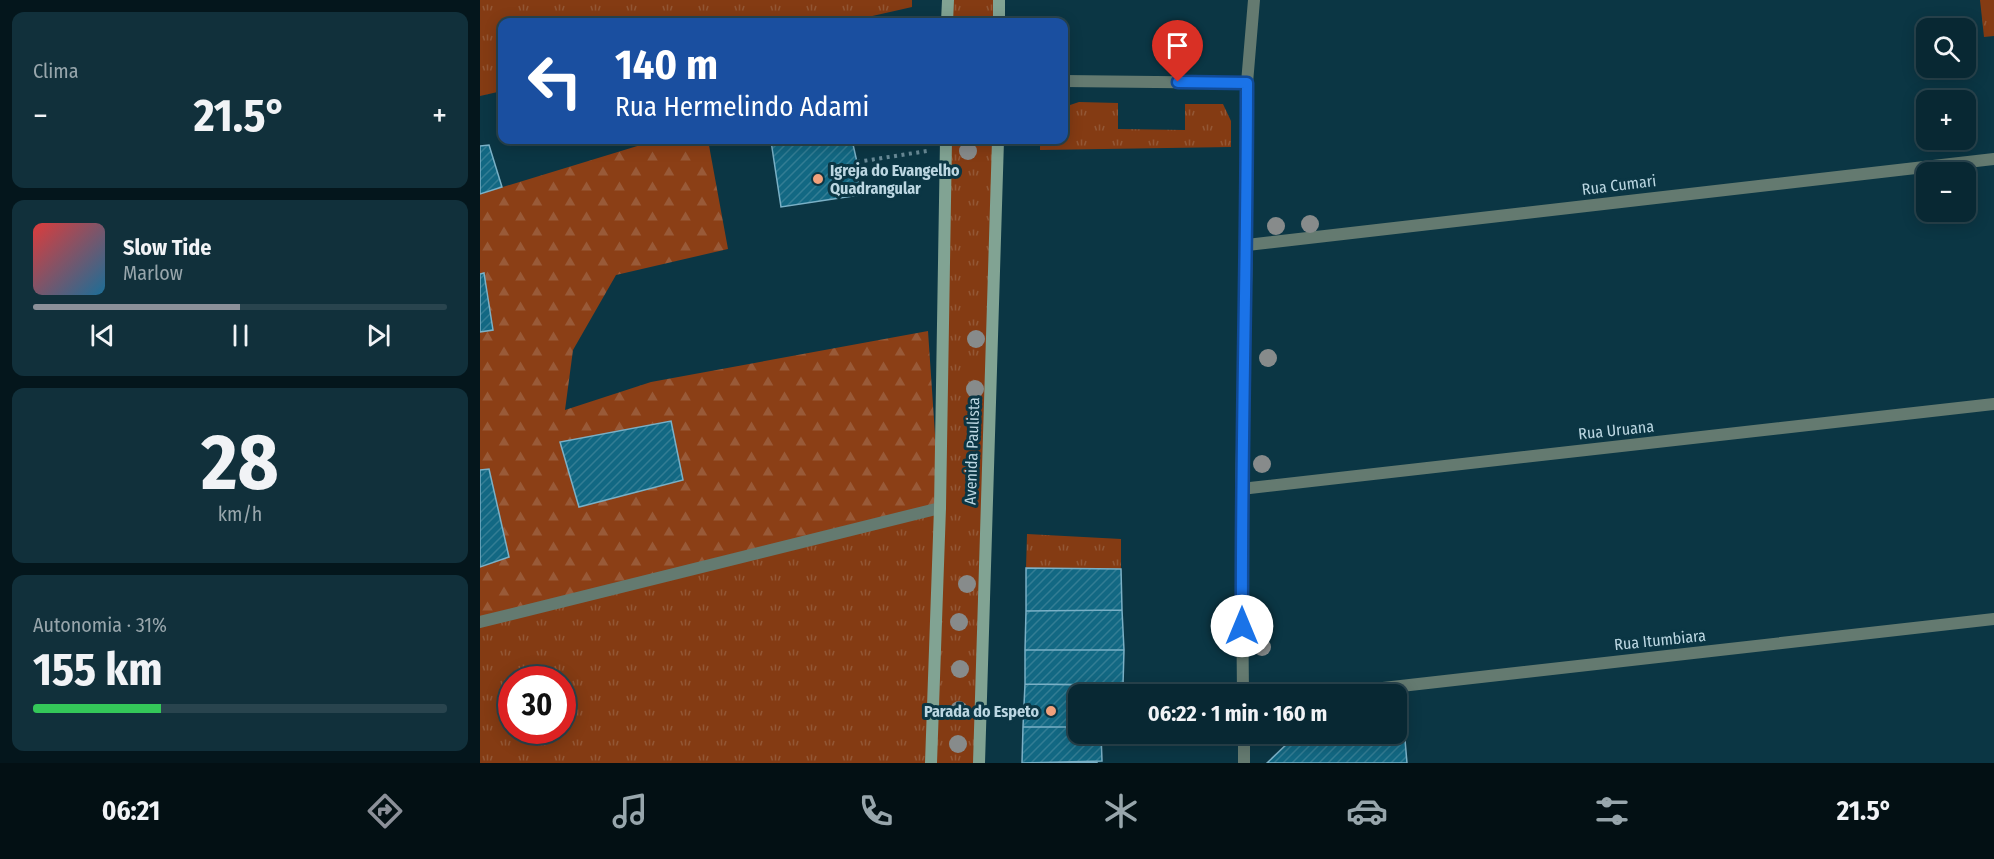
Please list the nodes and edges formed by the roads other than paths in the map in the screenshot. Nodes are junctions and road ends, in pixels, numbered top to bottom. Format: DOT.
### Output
graph roads {
  1 [pos="948,0"];
  2 [pos="999,0"];
  3 [pos="1254,0"];
  4 [pos="948,18"];
  5 [pos="999,18"];
  6 [pos="1068,81"];
  7 [pos="1247,83"];
  8 [pos="946,144"];
  9 [pos="998,144"];
  10 [pos="1994,159"];
  11 [pos="1247,245"];
  12 [pos="1994,404"];
  13 [pos="1241,489"];
  14 [pos="940,508"];
  15 [pos="1994,619"];
  16 [pos="480,622"];
  17 [pos="1243,684"];
  18 [pos="1407,685"];
  19 [pos="1244,744"];
  20 [pos="931,763"];
  21 [pos="979,763"];
  22 [pos="1244,763"];
  1 -- 4 [label="main road"];
  2 -- 5 [label="main road"];
  3 -- 7 [label="street"];
  6 -- 7 [label="street"];
  7 -- 11 [label="street"];
  8 -- 14 [label="main road, Avenida Paulista"];
  9 -- 21 [label="main road, Avenida Paulista"];
  10 -- 11 [label="street, Rua Cumari"];
  11 -- 13 [label="street"];
  12 -- 13 [label="street, Rua Uruana"];
  13 -- 17 [label="street"];
  14 -- 16 [label="street"];
  14 -- 20 [label="main road, Avenida Paulista"];
  15 -- 18 [label="street, Rua Itumbiara"];
  19 -- 22 [label="street"];
}
